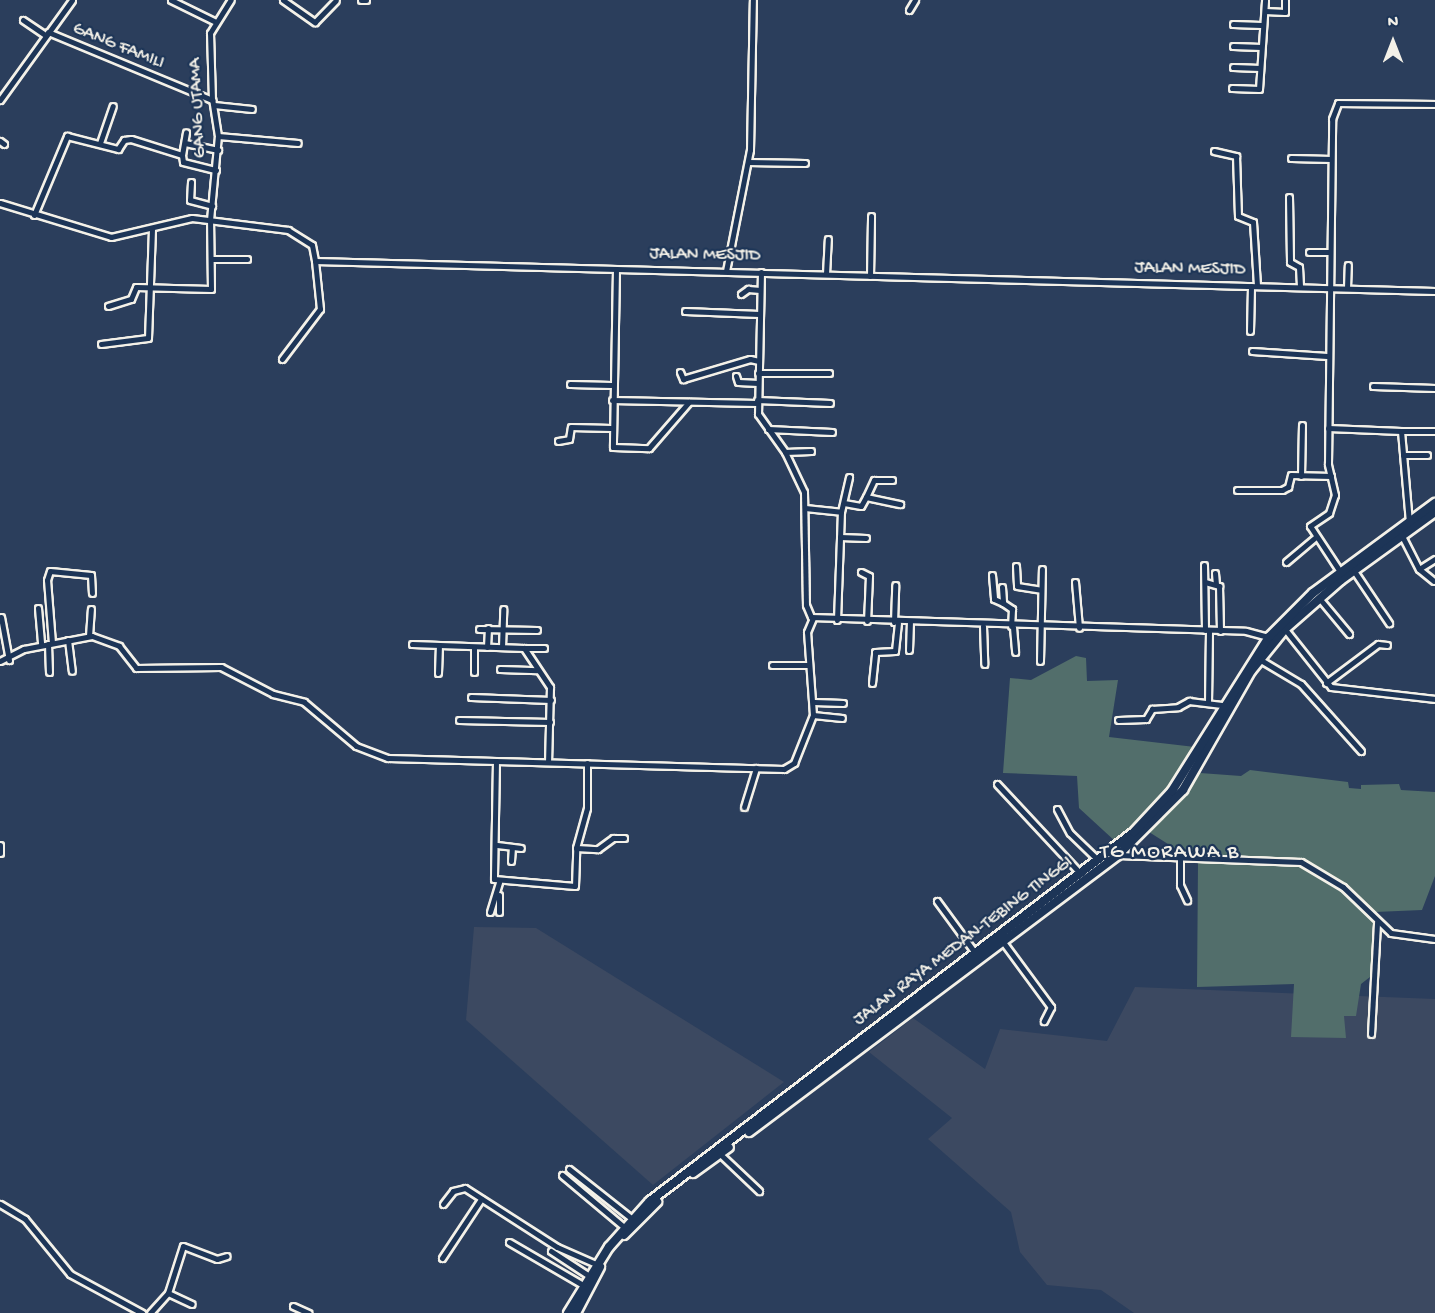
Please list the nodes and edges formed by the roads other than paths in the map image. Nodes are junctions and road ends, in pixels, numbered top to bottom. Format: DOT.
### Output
graph roads {
  1 [pos="72,0"];
  2 [pos="171,0"];
  3 [pos="231,0"];
  4 [pos="283,0"];
  5 [pos="336,0"];
  6 [pos="362,0"];
  7 [pos="366,0"];
  8 [pos="753,0"];
  9 [pos="915,0"];
  10 [pos="1265,0"];
  11 [pos="1285,0"];
  12 [pos="909,10"];
  13 [pos="1265,11"];
  14 [pos="23,20"];
  15 [pos="216,22"];
  16 [pos="1233,24"];
  17 [pos="1261,25"];
  18 [pos="47,33"];
  19 [pos="1233,46"];
  20 [pos="1261,47"];
  21 [pos="1233,67"];
  22 [pos="1260,68"];
  23 [pos="1232,88"];
  24 [pos="0,100"];
  25 [pos="213,103"];
  26 [pos="1435,104"];
  27 [pos="114,106"];
  28 [pos="252,109"];
  29 [pos="186,132"];
  30 [pos="218,136"];
  31 [pos="100,143"];
  32 [pos="185,143"];
  33 [pos="298,143"];
  34 [pos="218,150"];
  35 [pos="1214,151"];
  36 [pos="182,155"];
  37 [pos="1291,158"];
  38 [pos="1331,159"];
  39 [pos="748,162"];
  40 [pos="805,163"];
  41 [pos="216,170"];
  42 [pos="191,182"];
  43 [pos="1289,197"];
  44 [pos="0,203"];
  45 [pos="212,206"];
  46 [pos="34,215"];
  47 [pos="871,216"];
  48 [pos="210,220"];
  49 [pos="152,228"];
  50 [pos="828,239"];
  51 [pos="1310,252"];
  52 [pos="1329,252"];
  53 [pos="211,259"];
  54 [pos="247,259"];
  55 [pos="315,261"];
  56 [pos="1348,265"];
  57 [pos="616,268"];
  58 [pos="726,271"];
  59 [pos="761,272"];
  60 [pos="826,274"];
  61 [pos="870,276"];
  62 [pos="1254,286"];
  63 [pos="150,287"];
  64 [pos="1300,287"];
  65 [pos="1328,288"];
  66 [pos="1347,288"];
  67 [pos="760,290"];
  68 [pos="1435,291"];
  69 [pos="741,294"];
  70 [pos="108,306"];
  71 [pos="685,311"];
  72 [pos="759,314"];
  73 [pos="1250,331"];
  74 [pos="101,344"];
  75 [pos="1252,351"];
  76 [pos="1327,356"];
  77 [pos="282,359"];
  78 [pos="759,361"];
  79 [pos="680,372"];
  80 [pos="758,373"];
  81 [pos="829,373"];
  82 [pos="736,375"];
  83 [pos="758,383"];
  84 [pos="570,384"];
  85 [pos="611,385"];
  86 [pos="1373,386"];
  87 [pos="1435,388"];
  88 [pos="612,400"];
  89 [pos="689,402"];
  90 [pos="757,402"];
  91 [pos="830,403"];
  92 [pos="1302,425"];
  93 [pos="611,428"];
  94 [pos="1328,428"];
  95 [pos="768,429"];
  96 [pos="1401,431"];
  97 [pos="1435,431"];
  98 [pos="832,432"];
  99 [pos="558,441"];
  100 [pos="811,451"];
  101 [pos="785,452"];
  102 [pos="1403,455"];
  103 [pos="1427,455"];
  104 [pos="1301,476"];
  105 [pos="1331,476"];
  106 [pos="849,477"];
  107 [pos="892,480"];
  108 [pos="1237,490"];
  109 [pos="866,497"];
  110 [pos="844,503"];
  111 [pos="1435,503"];
  112 [pos="900,504"];
  113 [pos="805,508"];
  114 [pos="841,512"];
  115 [pos="1435,512"];
  116 [pos="1409,522"];
  117 [pos="1402,536"];
  118 [pos="840,537"];
  119 [pos="1316,537"];
  120 [pos="866,538"];
  121 [pos="1435,559"];
  122 [pos="1286,562"];
  123 [pos="1204,565"];
  124 [pos="1016,566"];
  125 [pos="1042,569"];
  126 [pos="1419,569"];
  127 [pos="1354,571"];
  128 [pos="861,572"];
  129 [pos="1215,573"];
  130 [pos="1341,573"];
  131 [pos="992,575"];
  132 [pos="1434,581"];
  133 [pos="1075,582"];
  134 [pos="1205,582"];
  135 [pos="1216,584"];
  136 [pos="895,585"];
  137 [pos="1002,587"];
  138 [pos="1041,590"];
  139 [pos="92,593"];
  140 [pos="1319,598"];
  141 [pos="1004,603"];
  142 [pos="38,608"];
  143 [pos="91,609"];
  144 [pos="503,609"];
  145 [pos="0,617"];
  146 [pos="813,618"];
  147 [pos="837,620"];
  148 [pos="867,621"];
  149 [pos="896,623"];
  150 [pos="910,623"];
  151 [pos="1389,623"];
  152 [pos="983,626"];
  153 [pos="1012,626"];
  154 [pos="1041,627"];
  155 [pos="1282,627"];
  156 [pos="479,628"];
  157 [pos="488,628"];
  158 [pos="502,628"];
  159 [pos="1079,628"];
  160 [pos="537,630"];
  161 [pos="1207,630"];
  162 [pos="1220,631"];
  163 [pos="1349,634"];
  164 [pos="89,636"];
  165 [pos="1269,637"];
  166 [pos="68,640"];
  167 [pos="50,643"];
  168 [pos="412,644"];
  169 [pos="40,645"];
  170 [pos="439,645"];
  171 [pos="1387,645"];
  172 [pos="474,647"];
  173 [pos="487,647"];
  174 [pos="502,647"];
  175 [pos="524,648"];
  176 [pos="544,648"];
  177 [pos="909,650"];
  178 [pos="1015,652"];
  179 [pos="1259,659"];
  180 [pos="9,660"];
  181 [pos="0,661"];
  182 [pos="1040,661"];
  183 [pos="984,664"];
  184 [pos="772,665"];
  185 [pos="809,665"];
  186 [pos="501,669"];
  187 [pos="72,670"];
  188 [pos="538,670"];
  189 [pos="49,672"];
  190 [pos="474,672"];
  191 [pos="438,673"];
  192 [pos="872,683"];
  193 [pos="1326,683"];
  194 [pos="471,697"];
  195 [pos="1435,699"];
  196 [pos="551,700"];
  197 [pos="814,702"];
  198 [pos="843,703"];
  199 [pos="1208,703"];
  200 [pos="1224,705"];
  201 [pos="813,715"];
  202 [pos="842,718"];
  203 [pos="459,720"];
  204 [pos="1118,720"];
  205 [pos="550,722"];
  206 [pos="1361,751"];
  207 [pos="496,761"];
  208 [pos="548,762"];
  209 [pos="586,763"];
  210 [pos="756,768"];
  211 [pos="997,784"];
  212 [pos="744,807"];
  213 [pos="1057,809"];
  214 [pos="624,838"];
  215 [pos="0,845"];
  216 [pos="497,845"];
  217 [pos="512,847"];
  218 [pos="521,848"];
  219 [pos="576,848"];
  220 [pos="0,853"];
  221 [pos="1118,855"];
  222 [pos="1180,858"];
  223 [pos="1098,860"];
  224 [pos="511,861"];
  225 [pos="1081,874"];
  226 [pos="500,882"];
  227 [pos="499,895"];
  228 [pos="1187,900"];
  229 [pos="938,901"];
  230 [pos="490,912"];
  231 [pos="500,912"];
  232 [pos="1377,922"];
  233 [pos="1435,939"];
  234 [pos="1003,942"];
  235 [pos="976,954"];
  236 [pos="1044,1021"];
  237 [pos="1371,1034"];
  238 [pos="720,1154"];
  239 [pos="569,1169"];
  240 [pos="562,1175"];
  241 [pos="759,1191"];
  242 [pos="481,1199"];
  243 [pos="0,1204"];
  244 [pos="443,1204"];
  245 [pos="631,1218"];
  246 [pos="624,1227"];
  247 [pos="509,1242"];
  248 [pos="551,1251"];
  249 [pos="226,1256"];
  250 [pos="442,1258"];
  251 [pos="596,1264"];
  252 [pos="589,1276"];
  253 [pos="583,1285"];
  254 [pos="168,1293"];
  255 [pos="192,1304"];
  256 [pos="293,1306"];
  257 [pos="142,1313"];
  258 [pos="150,1313"];
  259 [pos="309,1313"];
  260 [pos="568,1313"];
  261 [pos="576,1313"];
  1 -- 18 [label="street"];
  2 -- 15 [label="street"];
  3 -- 15 [label="street, GANG UTAMA"];
  4 -- 5 [label="street"];
  6 -- 7 [label="street"];
  8 -- 39 [label="street"];
  9 -- 12 [label="street"];
  10 -- 13 [label="street"];
  11 -- 13 [label="street"];
  13 -- 17 [label="street"];
  14 -- 18 [label="street, GANG FAMILI"];
  15 -- 25 [label="street, GANG UTAMA"];
  16 -- 17 [label="street"];
  17 -- 20 [label="street"];
  18 -- 24 [label="street"];
  18 -- 25 [label="street, GANG FAMILI"];
  19 -- 20 [label="street"];
  20 -- 22 [label="street"];
  21 -- 22 [label="street"];
  22 -- 23 [label="street"];
  25 -- 28 [label="street, GANG FAMILI"];
  25 -- 30 [label="street, GANG UTAMA"];
  26 -- 38 [label="street"];
  27 -- 31 [label="street"];
  29 -- 32 [label="street"];
  30 -- 33 [label="street"];
  30 -- 34 [label="street, GANG UTAMA"];
  31 -- 36 [label="street"];
  31 -- 46 [label="street"];
  32 -- 34 [label="street"];
  32 -- 36 [label="street"];
  34 -- 41 [label="street, GANG UTAMA"];
  35 -- 62 [label="street"];
  36 -- 41 [label="street"];
  37 -- 38 [label="street"];
  38 -- 52 [label="street"];
  39 -- 40 [label="street"];
  39 -- 58 [label="street"];
  41 -- 45 [label="street, GANG UTAMA"];
  42 -- 45 [label="street"];
  43 -- 64 [label="street"];
  44 -- 46 [label="street"];
  45 -- 48 [label="street, GANG UTAMA"];
  46 -- 49 [label="street"];
  47 -- 61 [label="street"];
  48 -- 49 [label="street"];
  48 -- 53 [label="street, GANG UTAMA"];
  48 -- 55 [label="street"];
  49 -- 63 [label="street"];
  50 -- 60 [label="street"];
  51 -- 52 [label="street"];
  52 -- 65 [label="street"];
  53 -- 54 [label="street"];
  53 -- 63 [label="street, GANG UTAMA"];
  55 -- 57 [label="street, JALAN MESJID"];
  55 -- 77 [label="street"];
  56 -- 66 [label="street"];
  57 -- 58 [label="street, JALAN MESJID"];
  57 -- 85 [label="street"];
  58 -- 59 [label="street, JALAN MESJID"];
  59 -- 60 [label="street, JALAN MESJID"];
  59 -- 67 [label="street"];
  60 -- 61 [label="street, JALAN MESJID"];
  61 -- 62 [label="street, JALAN MESJID"];
  62 -- 64 [label="street, JALAN MESJID"];
  62 -- 73 [label="street"];
  63 -- 70 [label="street"];
  63 -- 74 [label="street"];
  64 -- 65 [label="street, JALAN MESJID"];
  65 -- 66 [label="street, JALAN MESJID"];
  65 -- 76 [label="street"];
  66 -- 68 [label="street, JALAN MESJID"];
  67 -- 69 [label="street"];
  67 -- 72 [label="street"];
  71 -- 72 [label="street"];
  72 -- 78 [label="street"];
  75 -- 76 [label="street"];
  76 -- 94 [label="street"];
  78 -- 79 [label="street"];
  78 -- 80 [label="street"];
  80 -- 81 [label="street"];
  80 -- 83 [label="street"];
  82 -- 83 [label="street"];
  83 -- 90 [label="street"];
  84 -- 85 [label="street"];
  85 -- 88 [label="street"];
  86 -- 87 [label="street"];
  88 -- 89 [label="street"];
  88 -- 93 [label="street"];
  89 -- 90 [label="street"];
  89 -- 93 [label="street"];
  90 -- 91 [label="street"];
  90 -- 95 [label="street"];
  92 -- 104 [label="street"];
  93 -- 99 [label="street"];
  94 -- 96 [label="street"];
  94 -- 105 [label="street"];
  95 -- 98 [label="street"];
  95 -- 101 [label="street"];
  96 -- 97 [label="street"];
  96 -- 102 [label="street"];
  100 -- 101 [label="street"];
  101 -- 113 [label="street"];
  102 -- 103 [label="street"];
  102 -- 116 [label="street"];
  104 -- 105 [label="street"];
  104 -- 108 [label="street"];
  105 -- 119 [label="street"];
  106 -- 110 [label="street"];
  107 -- 109 [label="street"];
  109 -- 110 [label="street"];
  109 -- 112 [label="street"];
  110 -- 114 [label="street"];
  111 -- 116 [label="highway, JALAN RAYA MEDAN-TEBING TINGGI"];
  113 -- 114 [label="street"];
  113 -- 146 [label="street"];
  114 -- 118 [label="street"];
  115 -- 117 [label="highway, JALAN RAYA MEDAN-TEBING TINGGI"];
  116 -- 130 [label="highway, JALAN RAYA MEDAN-TEBING TINGGI"];
  117 -- 126 [label="street"];
  117 -- 127 [label="highway, JALAN RAYA MEDAN-TEBING TINGGI"];
  118 -- 120 [label="street"];
  118 -- 147 [label="street"];
  119 -- 122 [label="street"];
  119 -- 130 [label="street"];
  121 -- 126 [label="street"];
  123 -- 134 [label="street"];
  124 -- 138 [label="street"];
  125 -- 138 [label="street"];
  126 -- 132 [label="street"];
  127 -- 140 [label="highway, JALAN RAYA MEDAN-TEBING TINGGI"];
  127 -- 151 [label="street"];
  128 -- 148 [label="street"];
  129 -- 135 [label="street"];
  130 -- 155 [label="highway, JALAN RAYA MEDAN-TEBING TINGGI"];
  131 -- 141 [label="street"];
  133 -- 159 [label="street"];
  134 -- 135 [label="street"];
  134 -- 161 [label="street"];
  135 -- 162 [label="street"];
  136 -- 149 [label="street"];
  137 -- 141 [label="street"];
  138 -- 154 [label="street"];
  139 -- 167 [label="street"];
  140 -- 155 [label="highway, JALAN RAYA MEDAN-TEBING TINGGI"];
  140 -- 163 [label="street"];
  141 -- 153 [label="street"];
  142 -- 169 [label="street"];
  143 -- 164 [label="street"];
  144 -- 158 [label="street"];
  145 -- 180 [label="street"];
  146 -- 147 [label="street"];
  146 -- 185 [label="street"];
  147 -- 148 [label="street"];
  148 -- 149 [label="street"];
  149 -- 150 [label="street"];
  149 -- 192 [label="street"];
  150 -- 152 [label="street"];
  150 -- 177 [label="street"];
  152 -- 153 [label="street"];
  152 -- 183 [label="street"];
  153 -- 154 [label="street"];
  153 -- 178 [label="street"];
  154 -- 159 [label="street"];
  154 -- 182 [label="street"];
  155 -- 165 [label="highway, JALAN RAYA MEDAN-TEBING TINGGI"];
  155 -- 179 [label="highway, JALAN RAYA MEDAN-TEBING TINGGI"];
  155 -- 193 [label="street"];
  156 -- 157 [label="street"];
  157 -- 158 [label="street"];
  157 -- 173 [label="street"];
  158 -- 160 [label="street"];
  158 -- 174 [label="street"];
  159 -- 161 [label="street"];
  161 -- 162 [label="street"];
  161 -- 199 [label="street"];
  162 -- 165 [label="street"];
  164 -- 166 [label="street"];
  164 -- 207 [label="street"];
  165 -- 200 [label="highway, JALAN RAYA MEDAN-TEBING TINGGI"];
  166 -- 167 [label="street"];
  166 -- 187 [label="street"];
  167 -- 169 [label="street"];
  167 -- 189 [label="street"];
  168 -- 170 [label="street"];
  169 -- 180 [label="street"];
  170 -- 172 [label="street"];
  170 -- 191 [label="street"];
  171 -- 193 [label="street"];
  172 -- 173 [label="street"];
  172 -- 190 [label="street"];
  173 -- 174 [label="street"];
  174 -- 175 [label="street"];
  175 -- 176 [label="street"];
  175 -- 188 [label="street"];
  179 -- 206 [label="street"];
  179 -- 221 [label="highway, JALAN RAYA MEDAN-TEBING TINGGI"];
  180 -- 181 [label="street"];
  184 -- 185 [label="street"];
  185 -- 197 [label="street"];
  186 -- 188 [label="street"];
  188 -- 196 [label="street"];
  193 -- 195 [label="street"];
  194 -- 196 [label="street"];
  196 -- 205 [label="street"];
  197 -- 198 [label="street"];
  197 -- 201 [label="street"];
  199 -- 200 [label="street"];
  199 -- 204 [label="street"];
  200 -- 223 [label="highway, JALAN RAYA MEDAN-TEBING TINGGI"];
  201 -- 202 [label="street"];
  201 -- 210 [label="street"];
  203 -- 205 [label="street"];
  205 -- 208 [label="street"];
  207 -- 208 [label="street"];
  207 -- 216 [label="street"];
  208 -- 209 [label="street"];
  209 -- 210 [label="street"];
  209 -- 219 [label="street"];
  210 -- 212 [label="street"];
  211 -- 225 [label="street"];
  213 -- 223 [label="street"];
  214 -- 219 [label="street"];
  215 -- 220 [label="street"];
  216 -- 217 [label="street"];
  216 -- 226 [label="street"];
  217 -- 218 [label="street"];
  217 -- 224 [label="street"];
  219 -- 226 [label="street"];
  221 -- 222 [label="street"];
  221 -- 234 [label="highway, JALAN RAYA MEDAN-TEBING TINGGI"];
  222 -- 228 [label="street"];
  222 -- 232 [label="street"];
  223 -- 225 [label="highway, JALAN RAYA MEDAN-TEBING TINGGI"];
  225 -- 235 [label="highway, JALAN RAYA MEDAN-TEBING TINGGI"];
  226 -- 227 [label="street"];
  227 -- 230 [label="street"];
  227 -- 231 [label="street"];
  229 -- 235 [label="street"];
  232 -- 233 [label="street"];
  232 -- 237 [label="street"];
  234 -- 236 [label="street"];
  234 -- 238 [label="highway, JALAN RAYA MEDAN-TEBING TINGGI"];
  235 -- 245 [label="highway, JALAN RAYA MEDAN-TEBING TINGGI"];
  238 -- 241 [label="street"];
  238 -- 261 [label="highway, JALAN RAYA MEDAN-TEBING TINGGI"];
  239 -- 245 [label="street"];
  240 -- 246 [label="street"];
  242 -- 244 [label="street"];
  242 -- 250 [label="street"];
  242 -- 251 [label="street"];
  243 -- 257 [label="street"];
  245 -- 246 [label="highway, JALAN RAYA MEDAN-TEBING TINGGI"];
  246 -- 251 [label="highway, JALAN RAYA MEDAN-TEBING TINGGI"];
  247 -- 253 [label="street"];
  248 -- 252 [label="street"];
  249 -- 254 [label="street"];
  251 -- 252 [label="highway, JALAN RAYA MEDAN-TEBING TINGGI"];
  252 -- 253 [label="highway, JALAN RAYA MEDAN-TEBING TINGGI"];
  253 -- 260 [label="highway, JALAN RAYA MEDAN-TEBING TINGGI"];
  254 -- 255 [label="street"];
  254 -- 258 [label="street"];
  256 -- 259 [label="street"];
}
